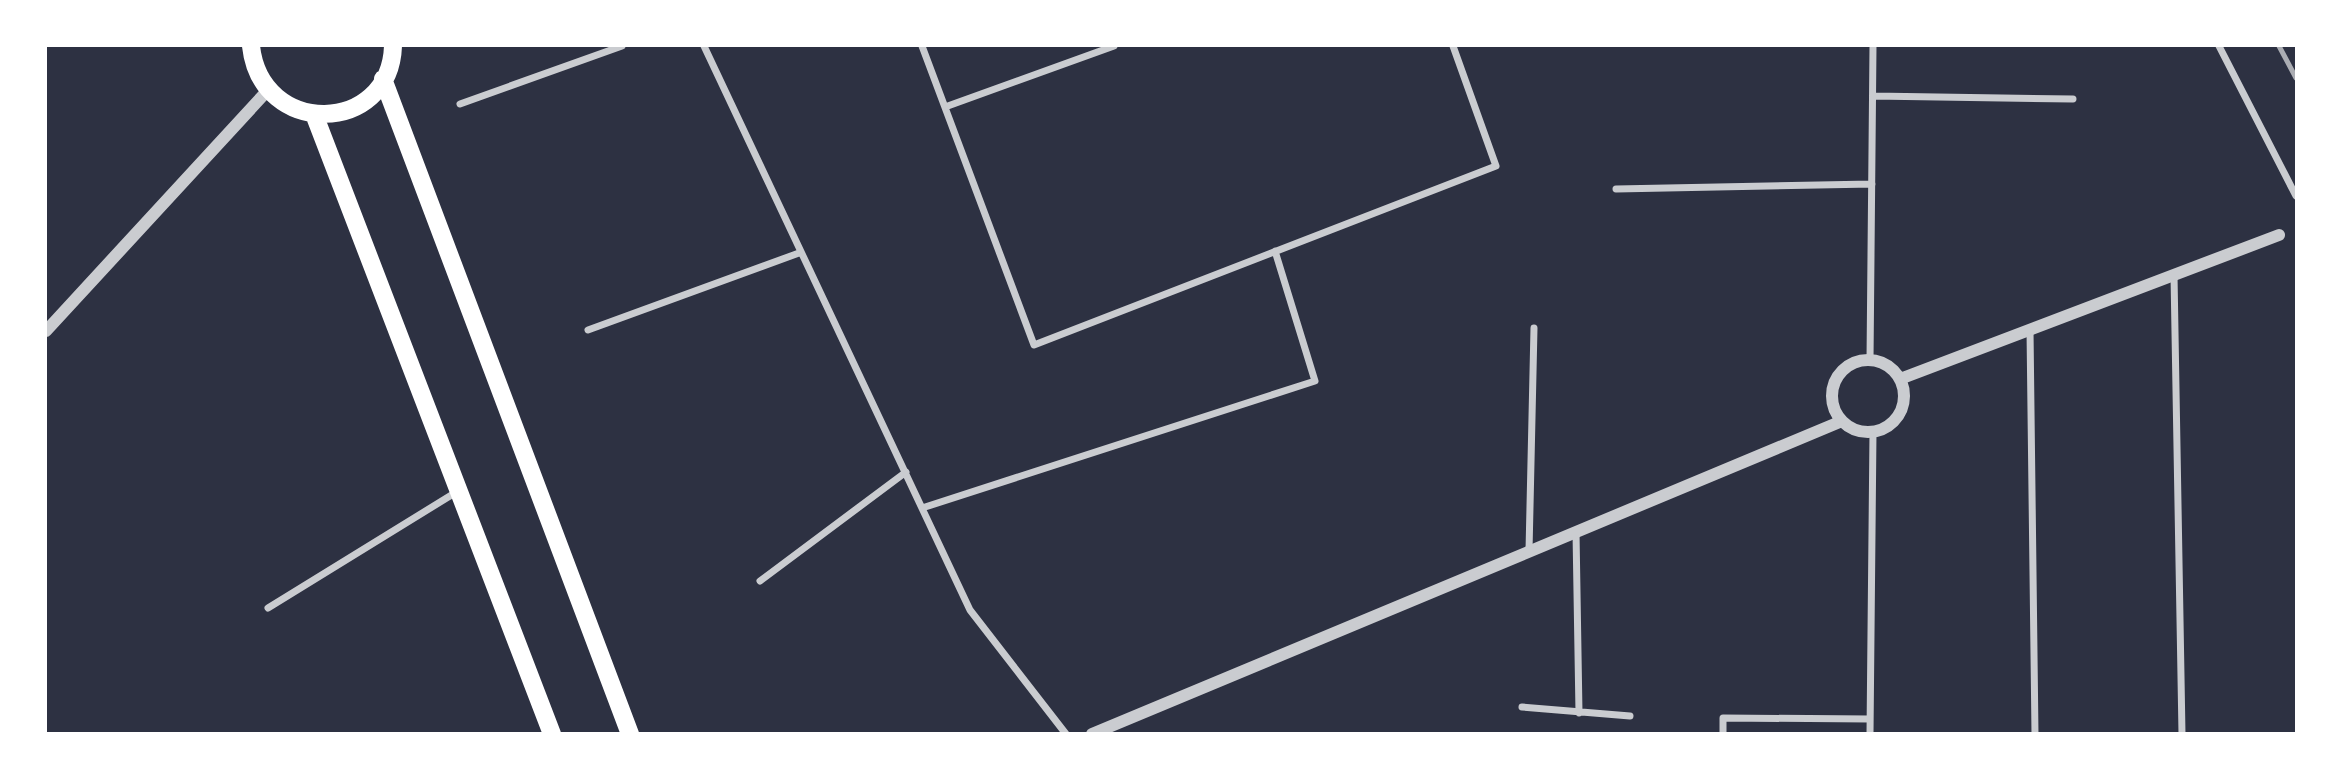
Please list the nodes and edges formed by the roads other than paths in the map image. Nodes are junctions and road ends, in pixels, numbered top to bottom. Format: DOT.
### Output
graph roads {
  1 [pos="251,46"];
  2 [pos="393,46"];
  3 [pos="622,46"];
  4 [pos="704,46"];
  5 [pos="922,46"];
  6 [pos="1114,46"];
  7 [pos="1452,46"];
  8 [pos="1873,46"];
  9 [pos="2219,46"];
  10 [pos="383,79"];
  11 [pos="268,90"];
  12 [pos="1872,96"];
  13 [pos="2073,99"];
  14 [pos="460,104"];
  15 [pos="944,107"];
  16 [pos="314,114"];
  17 [pos="1872,184"];
  18 [pos="1616,189"];
  19 [pos="2297,196"];
  20 [pos="2279,235"];
  21 [pos="1275,251"];
  22 [pos="799,253"];
  23 [pos="2174,275"];
  24 [pos="1534,328"];
  25 [pos="588,330"];
  26 [pos="2030,330"];
  27 [pos="46,331"];
  28 [pos="1870,360"];
  29 [pos="1900,379"];
  30 [pos="1842,421"];
  31 [pos="1873,432"];
  32 [pos="906,472"];
  33 [pos="459,491"];
  34 [pos="922,508"];
  35 [pos="1576,531"];
  36 [pos="1529,551"];
  37 [pos="760,581"];
  38 [pos="268,608"];
  39 [pos="1522,707"];
  40 [pos="1579,713"];
  41 [pos="1630,716"];
  42 [pos="1870,719"];
  43 [pos="552,733"];
  44 [pos="630,733"];
  45 [pos="1066,733"];
  46 [pos="1092,733"];
  47 [pos="1723,733"];
  48 [pos="1870,733"];
  49 [pos="2035,733"];
  50 [pos="2182,733"];
  1 -- 11 [label="main road"];
  2 -- 10 [label="main road"];
  3 -- 14 [label="street"];
  4 -- 22 [label="street"];
  5 -- 15 [label="street"];
  6 -- 15 [label="street"];
  7 -- 21 [label="street"];
  8 -- 12 [label="street"];
  9 -- 19 [label="street"];
  10 -- 16 [label="main road"];
  10 -- 44 [label="main road"];
  11 -- 16 [label="main road"];
  11 -- 27 [label="street"];
  12 -- 13 [label="street"];
  12 -- 17 [label="street"];
  15 -- 21 [label="street"];
  16 -- 33 [label="main road"];
  17 -- 18 [label="street"];
  17 -- 28 [label="street"];
  20 -- 23 [label="street"];
  21 -- 34 [label="street"];
  22 -- 25 [label="street"];
  22 -- 32 [label="street"];
  23 -- 26 [label="street"];
  23 -- 50 [label="street"];
  24 -- 36 [label="street"];
  26 -- 29 [label="street"];
  26 -- 49 [label="street"];
  28 -- 29 [label="street"];
  28 -- 30 [label="street"];
  29 -- 31 [label="street"];
  30 -- 31 [label="street"];
  30 -- 35 [label="street"];
  31 -- 42 [label="street"];
  32 -- 34 [label="street"];
  32 -- 37 [label="street"];
  33 -- 38 [label="street"];
  33 -- 43 [label="main road"];
  34 -- 45 [label="street"];
  35 -- 36 [label="street"];
  35 -- 40 [label="street"];
  36 -- 46 [label="street"];
  39 -- 40 [label="street"];
  40 -- 41 [label="street"];
  42 -- 47 [label="street"];
  42 -- 48 [label="street"];
}
